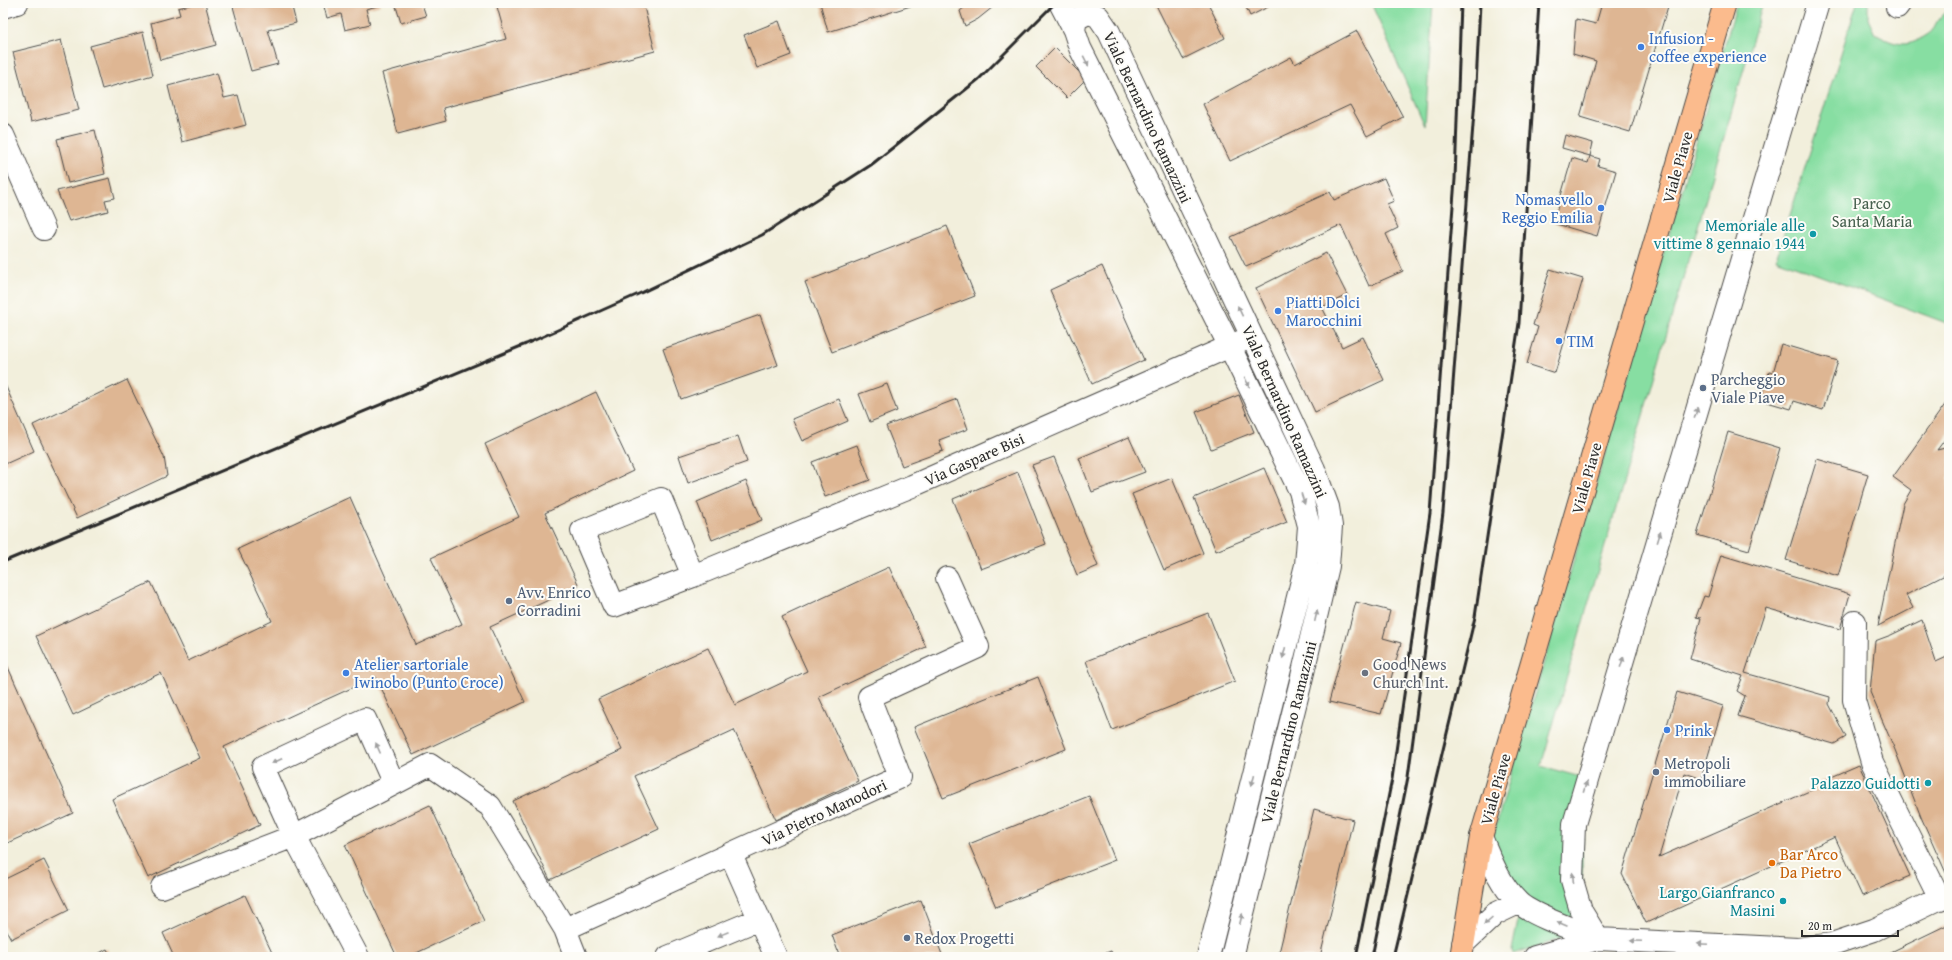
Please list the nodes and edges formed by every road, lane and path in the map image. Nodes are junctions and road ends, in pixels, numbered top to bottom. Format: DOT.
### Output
graph roads {
  1 [pos="17,3"];
  2 [pos="1060,3"];
  3 [pos="1725,3"];
  4 [pos="1818,3"];
  5 [pos="3,7"];
  6 [pos="1074,30"];
  7 [pos="3,135"];
  8 [pos="44,230"];
  9 [pos="1252,336"];
  10 [pos="1230,347"];
  11 [pos="692,576"];
  12 [pos="947,578"];
  13 [pos="1856,622"];
  14 [pos="394,784"];
  15 [pos="294,836"];
  16 [pos="1481,837"];
  17 [pos="731,855"];
  18 [pos="162,887"];
  19 [pos="1944,896"];
  20 [pos="1518,903"];
  21 [pos="760,920"];
  22 [pos="565,929"];
  23 [pos="1598,939"];
  24 [pos="1462,950"];
  25 [pos="358,957"];
  26 [pos="576,957"];
  27 [pos="668,957"];
  28 [pos="776,957"];
  29 [pos="1208,957"];
  30 [pos="1232,957"];
  31 [pos="1535,957"];
  1 -- 5 [label="street"];
  2 -- 6 [label="street, Viale Bernardino Ramazzini"];
  3 -- 16 [label="main road, Viale Piave"];
  23 -- 4 [label="street, one-way"];
  9 -- 6 [label="street, Viale Bernardino Ramazzini, one-way"];
  6 -- 10 [label="street, Viale Bernardino Ramazzini, one-way"];
  7 -- 8 [label="street"];
  9 -- 10 [label="street, Via Gaspare Bisi"];
  30 -- 9 [label="street, Viale Bernardino Ramazzini, one-way"];
  10 -- 11 [label="street, Via Gaspare Bisi"];
  10 -- 29 [label="street, Viale Bernardino Ramazzini, one-way"];
  11 -- 11 [label="street, Via Gaspare Bisi"];
  12 -- 17 [label="street, Via Pietro Manodori"];
  13 -- 19 [label="street"];
  14 -- 15 [label="street"];
  14 -- 15 [label="street, one-way"];
  14 -- 22 [label="street"];
  15 -- 18 [label="street"];
  15 -- 25 [label="street"];
  16 -- 20 [label="street"];
  16 -- 24 [label="main road, Viale Piave"];
  17 -- 21 [label="street"];
  17 -- 22 [label="street, Via Pietro Manodori"];
  19 -- 23 [label="street, one-way"];
  23 -- 20 [label="street, one-way"];
  20 -- 24 [label="street, one-way"];
  21 -- 27 [label="street, one-way"];
  21 -- 28 [label="street"];
  22 -- 26 [label="street"];
  23 -- 31 [label="street"];
}
